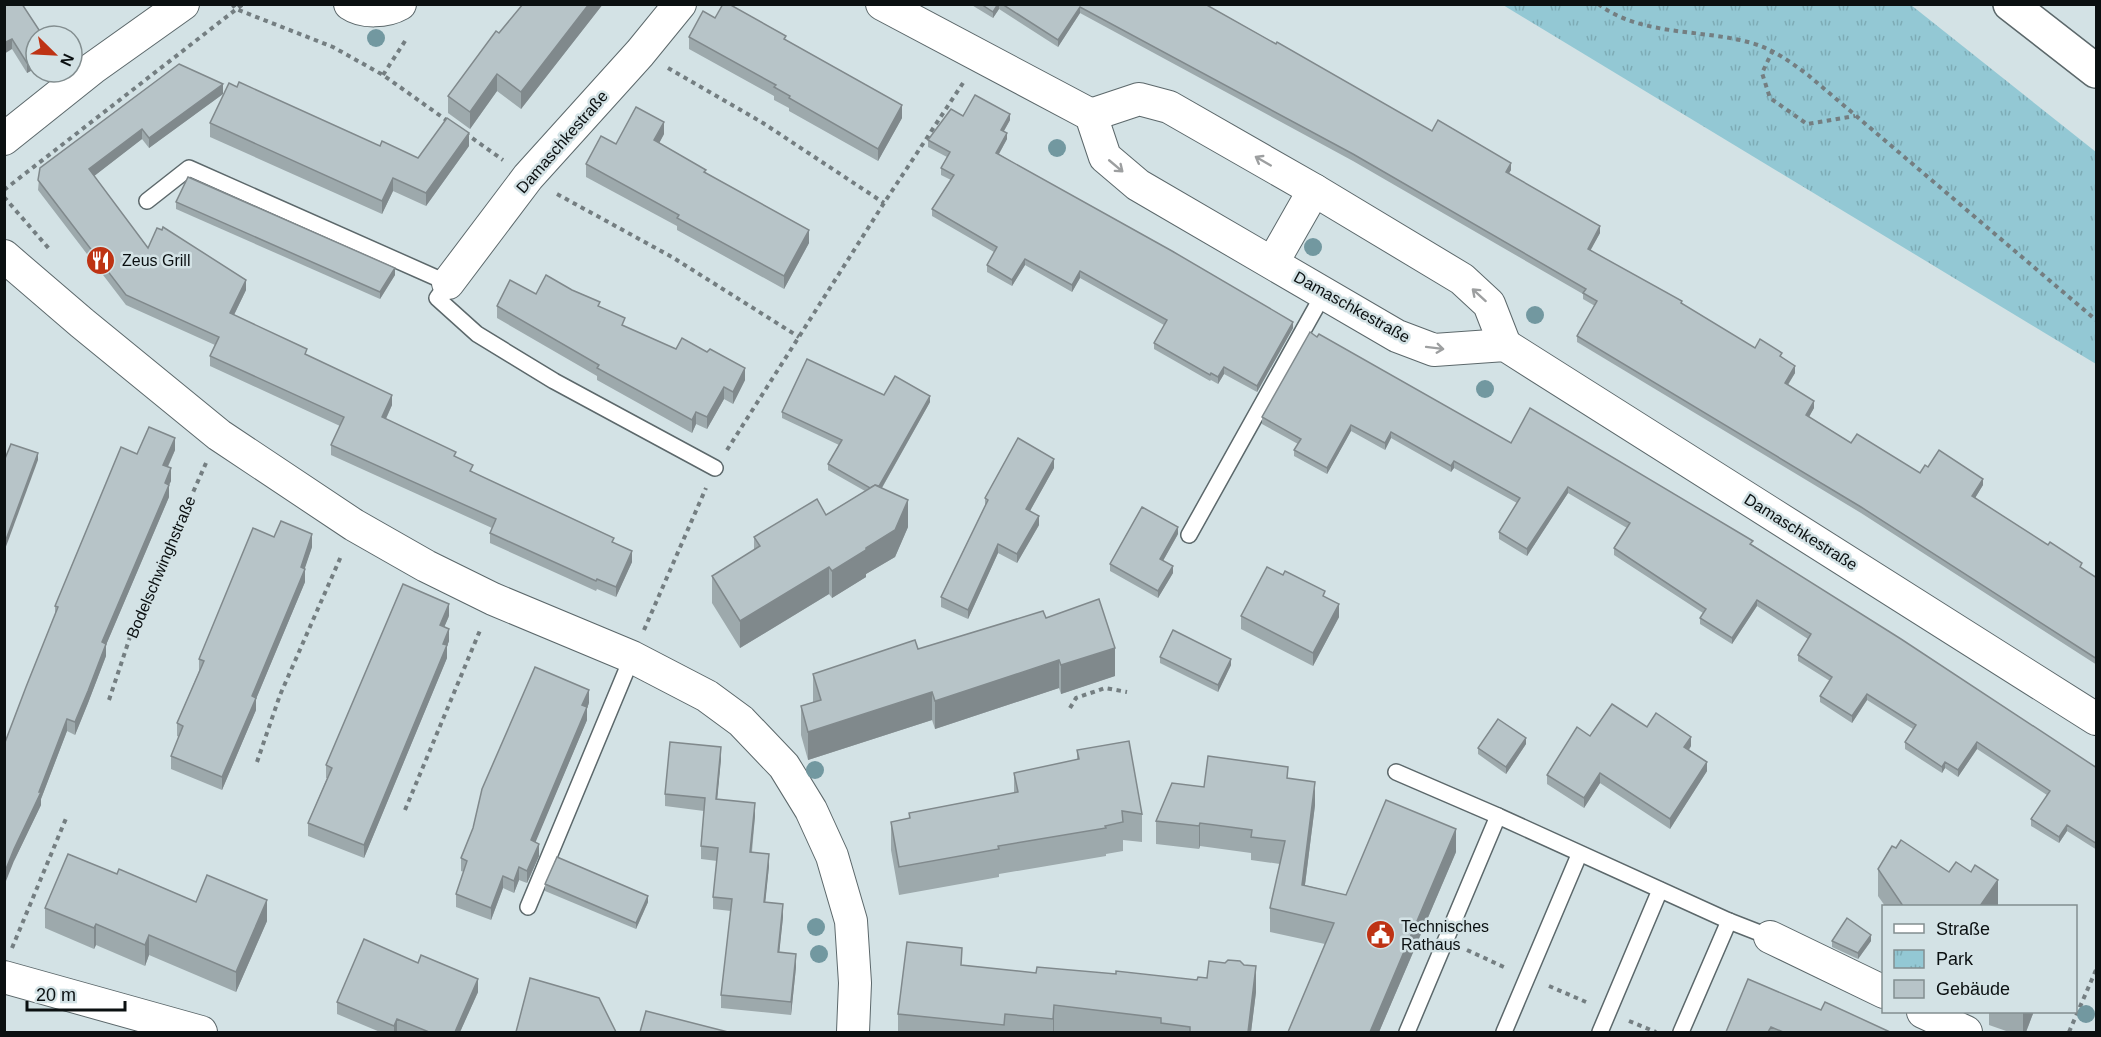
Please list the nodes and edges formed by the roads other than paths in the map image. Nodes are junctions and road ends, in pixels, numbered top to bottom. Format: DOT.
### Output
graph roads {
  1 [pos="183,4"];
  2 [pos="350,4"];
  3 [pos="400,4"];
  4 [pos="680,4"];
  5 [pos="882,4"];
  6 [pos="2010,4"];
  7 [pos="2097,70"];
  8 [pos="1091,115"];
  9 [pos="4,139"];
  10 [pos="1314,190"];
  11 [pos="147,201"];
  12 [pos="4,256"];
  13 [pos="1273,262"];
  14 [pos="448,283"];
  15 [pos="1324,293"];
  16 [pos="1505,345"];
  17 [pos="715,468"];
  18 [pos="1189,535"];
  19 [pos="632,657"];
  20 [pos="2097,718"];
  21 [pos="1396,772"];
  22 [pos="1498,816"];
  23 [pos="1579,855"];
  24 [pos="1660,890"];
  25 [pos="528,907"];
  26 [pos="1729,921"];
  27 [pos="1770,937"];
  28 [pos="7,966"];
  29 [pos="1882,991"];
  30 [pos="1927,1013"];
  31 [pos="201,1032"];
  32 [pos="853,1032"];
  33 [pos="1407,1032"];
  34 [pos="1504,1032"];
  35 [pos="1600,1032"];
  36 [pos="1681,1032"];
  37 [pos="1966,1032"];
  1 -- 9 [label="street"];
  2 -- 3 [label="street"];
  4 -- 14 [label="street, Damaschkestraße"];
  5 -- 8 [label="street"];
  6 -- 7 [label="main road"];
  10 -- 8 [label="street, one-way"];
  8 -- 13 [label="street, Damaschkestraße, one-way"];
  10 -- 13 [label="street"];
  16 -- 10 [label="street, one-way"];
  11 -- 14 [label="lane"];
  12 -- 19 [label="street"];
  13 -- 15 [label="street, Damaschkestraße"];
  14 -- 17 [label="lane"];
  15 -- 16 [label="street, Damaschkestraße, one-way"];
  15 -- 18 [label="lane"];
  16 -- 20 [label="street, Damaschkestraße"];
  19 -- 25 [label="lane"];
  19 -- 32 [label="street"];
  21 -- 22 [label="lane"];
  22 -- 23 [label="lane"];
  22 -- 33 [label="lane"];
  23 -- 24 [label="lane"];
  23 -- 34 [label="lane"];
  24 -- 26 [label="lane"];
  24 -- 35 [label="lane"];
  26 -- 27 [label="lane"];
  26 -- 36 [label="lane"];
  27 -- 29 [label="street"];
  28 -- 31 [label="street"];
  30 -- 37 [label="street"];
}
